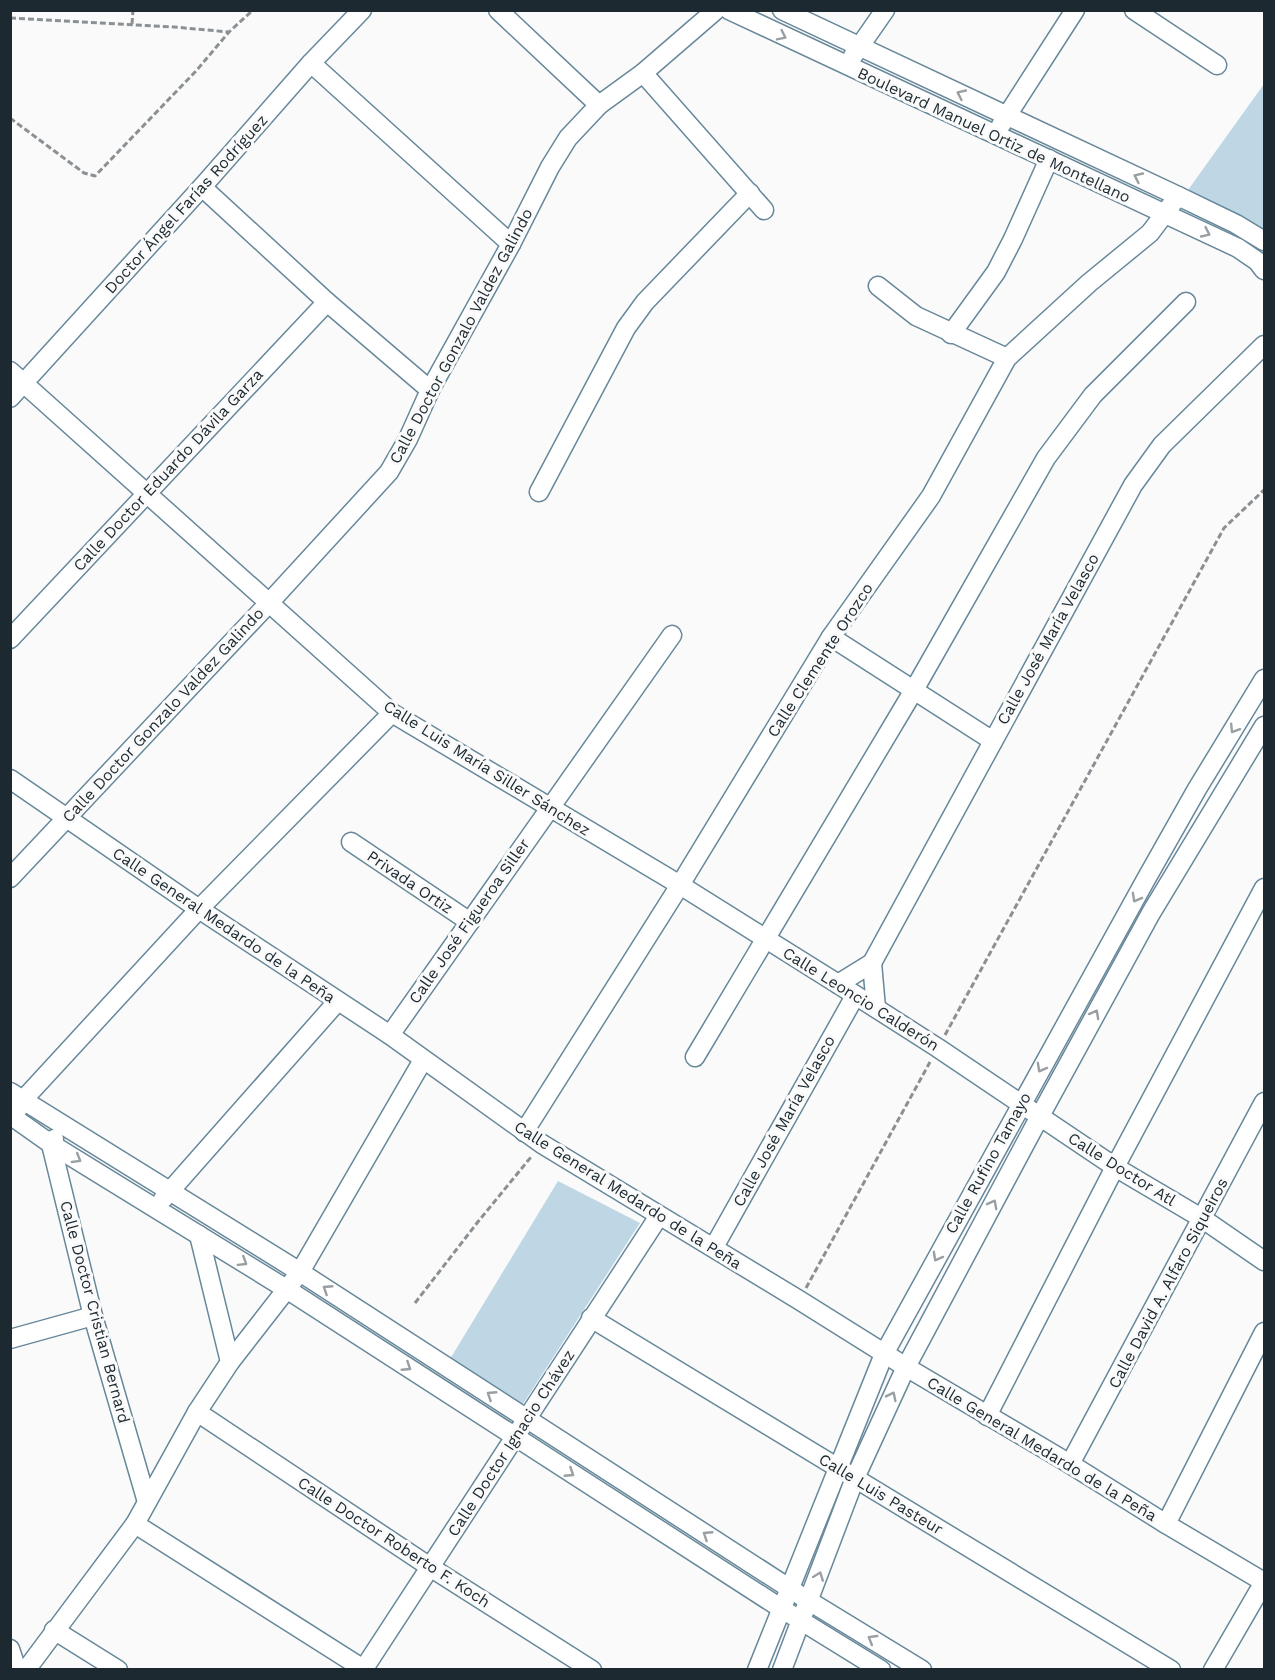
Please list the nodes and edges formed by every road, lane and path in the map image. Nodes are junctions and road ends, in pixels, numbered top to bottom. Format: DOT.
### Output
graph roads {
  1 [pos="133,10"];
  2 [pos="253,10"];
  3 [pos="362,10"];
  4 [pos="498,10"];
  5 [pos="716,10"];
  6 [pos="729,10"];
  7 [pos="782,10"];
  8 [pos="885,10"];
  9 [pos="1075,10"];
  10 [pos="1134,10"];
  11 [pos="10,18"];
  12 [pos="132,24"];
  13 [pos="230,32"];
  14 [pos="859,46"];
  15 [pos="311,63"];
  16 [pos="1217,65"];
  17 [pos="847,67"];
  18 [pos="643,73"];
  19 [pos="599,105"];
  20 [pos="1007,116"];
  21 [pos="10,118"];
  22 [pos="995,135"];
  23 [pos="1049,159"];
  24 [pos="202,187"];
  25 [pos="750,193"];
  26 [pos="1178,196"];
  27 [pos="764,210"];
  28 [pos="1165,214"];
  29 [pos="1264,241"];
  30 [pos="511,244"];
  31 [pos="1262,262"];
  32 [pos="878,286"];
  33 [pos="327,302"];
  34 [pos="1186,302"];
  35 [pos="951,334"];
  36 [pos="1264,345"];
  37 [pos="1007,358"];
  38 [pos="17,376"];
  39 [pos="430,390"];
  40 [pos="10,398"];
  41 [pos="1264,490"];
  42 [pos="147,492"];
  43 [pos="539,492"];
  44 [pos="268,604"];
  45 [pos="672,635"];
  46 [pos="831,637"];
  47 [pos="10,639"];
  48 [pos="1264,679"];
  49 [pos="914,690"];
  50 [pos="392,713"];
  51 [pos="1264,726"];
  52 [pos="993,741"];
  53 [pos="10,779"];
  54 [pos="549,807"];
  55 [pos="66,817"];
  56 [pos="351,842"];
  57 [pos="10,878"];
  58 [pos="680,885"];
  59 [pos="1264,888"];
  60 [pos="199,909"];
  61 [pos="470,922"];
  62 [pos="767,940"];
  63 [pos="872,963"];
  64 [pos="838,984"];
  65 [pos="855,996"];
  66 [pos="337,1002"];
  67 [pos="876,1008"];
  68 [pos="390,1035"];
  69 [pos="938,1048"];
  70 [pos="695,1057"];
  71 [pos="423,1060"];
  72 [pos="17,1096"];
  73 [pos="1264,1102"];
  74 [pos="1021,1103"];
  75 [pos="12,1116"];
  76 [pos="1040,1116"];
  77 [pos="63,1125"];
  78 [pos="524,1132"];
  79 [pos="51,1144"];
  80 [pos="542,1144"];
  81 [pos="1115,1167"];
  82 [pos="169,1190"];
  83 [pos="157,1208"];
  84 [pos="659,1216"];
  85 [pos="1203,1219"];
  86 [pos="199,1235"];
  87 [pos="714,1247"];
  88 [pos="1264,1261"];
  89 [pos="300,1272"];
  90 [pos="288,1290"];
  91 [pos="799,1300"];
  92 [pos="415,1303"];
  93 [pos="93,1317"];
  94 [pos="591,1318"];
  95 [pos="1264,1332"];
  96 [pos="10,1339"];
  97 [pos="884,1354"];
  98 [pos="230,1362"];
  99 [pos="906,1367"];
  100 [pos="197,1412"];
  101 [pos="987,1416"];
  102 [pos="527,1419"];
  103 [pos="515,1437"];
  104 [pos="1070,1464"];
  105 [pos="837,1468"];
  106 [pos="855,1478"];
  107 [pos="147,1502"];
  108 [pos="135,1524"];
  109 [pos="1166,1524"];
  110 [pos="430,1567"];
  111 [pos="1264,1582"];
  112 [pos="790,1589"];
  113 [pos="809,1601"];
  114 [pos="782,1609"];
  115 [pos="802,1620"];
  116 [pos="54,1630"];
  117 [pos="10,1648"];
  118 [pos="364,1669"];
  119 [pos="17,1670"];
  120 [pos="26,1670"];
  121 [pos="117,1670"];
  122 [pos="592,1670"];
  123 [pos="758,1670"];
  124 [pos="782,1670"];
  125 [pos="881,1670"];
  126 [pos="922,1670"];
  127 [pos="1171,1670"];
  128 [pos="1213,1670"];
  1 -- 12 [label="path"];
  2 -- 13 [label="path"];
  3 -- 15 [label="street, Doctor Ángel Farías Rodríguez"];
  4 -- 19 [label="street"];
  5 -- 18 [label="street, Calle Doctor Gonzalo Valdez Galindo"];
  6 -- 17 [label="street, Boulevard Manuel Ortiz de Montellano, one-way"];
  7 -- 14 [label="street, Boulevard Manuel Ortiz de Montellano"];
  8 -- 14 [label="street"];
  9 -- 20 [label="street"];
  10 -- 16 [label="street"];
  11 -- 12 [label="path"];
  12 -- 13 [label="path"];
  13 -- 21 [label="path"];
  14 -- 17 [label="street"];
  20 -- 14 [label="street, Boulevard Manuel Ortiz de Montellano, one-way"];
  15 -- 24 [label="street, Doctor Ángel Farías Rodríguez"];
  15 -- 30 [label="street"];
  17 -- 22 [label="street, Boulevard Manuel Ortiz de Montellano"];
  18 -- 19 [label="street, Calle Doctor Gonzalo Valdez Galindo"];
  18 -- 25 [label="street"];
  19 -- 30 [label="street, Calle Doctor Gonzalo Valdez Galindo"];
  20 -- 22 [label="street"];
  26 -- 20 [label="street, Boulevard Manuel Ortiz de Montellano, one-way"];
  22 -- 23 [label="street, Boulevard Manuel Ortiz de Montellano"];
  23 -- 28 [label="street, Boulevard Manuel Ortiz de Montellano"];
  23 -- 35 [label="street"];
  24 -- 33 [label="street"];
  24 -- 38 [label="street, Doctor Ángel Farías Rodríguez"];
  25 -- 27 [label="street"];
  25 -- 43 [label="street"];
  26 -- 28 [label="street, Calle Clemente Orozco"];
  26 -- 29 [label="street, Boulevard Manuel Ortiz de Montellano"];
  28 -- 31 [label="street, Boulevard Manuel Ortiz de Montellano, one-way"];
  28 -- 37 [label="street, Calle Clemente Orozco"];
  30 -- 39 [label="street, Calle Doctor Gonzalo Valdez Galindo"];
  32 -- 35 [label="street"];
  33 -- 39 [label="street"];
  33 -- 42 [label="street, Calle Doctor Eduardo Dávila Garza"];
  34 -- 49 [label="street"];
  35 -- 37 [label="street"];
  36 -- 52 [label="street, Calle José María Velasco"];
  37 -- 46 [label="street, Calle Clemente Orozco"];
  38 -- 40 [label="street, Doctor Ángel Farías Rodríguez"];
  38 -- 42 [label="street, Calle Luis María Siller Sánchez"];
  39 -- 44 [label="street, Calle Doctor Gonzalo Valdez Galindo"];
  41 -- 69 [label="path"];
  42 -- 44 [label="street, Calle Luis María Siller Sánchez"];
  42 -- 47 [label="street, Calle Doctor Eduardo Dávila Garza"];
  44 -- 50 [label="street, Calle Luis María Siller Sánchez"];
  44 -- 55 [label="street, Calle Doctor Gonzalo Valdez Galindo"];
  45 -- 54 [label="street, Calle José Figueroa Siller"];
  46 -- 49 [label="street"];
  46 -- 58 [label="street, Calle Clemente Orozco"];
  48 -- 74 [label="street, Calle Rufino Tamayo, one-way"];
  49 -- 52 [label="street"];
  49 -- 62 [label="street"];
  50 -- 54 [label="street, Calle Luis María Siller Sánchez"];
  50 -- 60 [label="street"];
  76 -- 51 [label="street, Calle Rufino Tamayo, one-way"];
  52 -- 63 [label="street, Calle José María Velasco"];
  53 -- 55 [label="street, Calle General Medardo de la Peña"];
  54 -- 58 [label="street, Calle Luis María Siller Sánchez"];
  54 -- 61 [label="street, Calle José Figueroa Siller"];
  55 -- 57 [label="street, Calle Doctor Gonzalo Valdez Galindo"];
  55 -- 60 [label="street, Calle General Medardo de la Peña"];
  56 -- 61 [label="street, Privada Ortiz"];
  58 -- 62 [label="street, Calle Leoncio Calderón"];
  58 -- 78 [label="street, Calle Clemente Orozco"];
  59 -- 81 [label="street"];
  60 -- 66 [label="street, Calle General Medardo de la Peña"];
  60 -- 72 [label="street"];
  61 -- 68 [label="street, Calle José Figueroa Siller"];
  62 -- 64 [label="street, Calle Leoncio Calderón"];
  62 -- 70 [label="street"];
  63 -- 64 [label="street, Calle José María Velasco"];
  63 -- 67 [label="street"];
  64 -- 65 [label="street, Calle Leoncio Calderón"];
  65 -- 67 [label="street, Calle Leoncio Calderón"];
  65 -- 87 [label="street, Calle José María Velasco"];
  66 -- 68 [label="street, Calle General Medardo de la Peña"];
  66 -- 82 [label="street"];
  67 -- 69 [label="street, Calle Leoncio Calderón"];
  68 -- 71 [label="street, Calle General Medardo de la Peña"];
  69 -- 74 [label="street, Calle Leoncio Calderón"];
  69 -- 91 [label="path"];
  71 -- 78 [label="street, Calle General Medardo de la Peña"];
  71 -- 89 [label="street"];
  72 -- 75 [label="street"];
  72 -- 77 [label="street"];
  73 -- 85 [label="street, Calle David A. Alfaro Siqueiros"];
  74 -- 76 [label="street, Calle Leoncio Calderón"];
  74 -- 97 [label="street, Calle Rufino Tamayo, one-way"];
  75 -- 79 [label="street"];
  76 -- 81 [label="street, Calle Doctor Atl"];
  99 -- 76 [label="street, Calle Rufino Tamayo, one-way"];
  77 -- 79 [label="street"];
  77 -- 82 [label="street"];
  78 -- 80 [label="street, Calle General Medardo de la Peña"];
  79 -- 83 [label="street, one-way"];
  79 -- 93 [label="street, Calle Doctor Cristian Bernard"];
  80 -- 84 [label="street, Calle General Medardo de la Peña"];
  80 -- 92 [label="path"];
  81 -- 85 [label="street, Calle Doctor Atl"];
  81 -- 101 [label="street"];
  82 -- 83 [label="street"];
  82 -- 89 [label="street"];
  83 -- 86 [label="street"];
  84 -- 87 [label="street, Calle General Medardo de la Peña"];
  84 -- 94 [label="street, Calle Doctor Ignacio Chávez"];
  85 -- 88 [label="street, Calle Doctor Atl"];
  85 -- 104 [label="street, Calle David A. Alfaro Siqueiros"];
  86 -- 90 [label="street, one-way"];
  86 -- 98 [label="street"];
  87 -- 91 [label="street, Calle General Medardo de la Peña"];
  89 -- 90 [label="street"];
  102 -- 89 [label="street, one-way"];
  90 -- 98 [label="street"];
  90 -- 103 [label="street, one-way"];
  91 -- 97 [label="street, Calle General Medardo de la Peña"];
  93 -- 96 [label="street"];
  93 -- 107 [label="street, Calle Doctor Cristian Bernard"];
  94 -- 102 [label="street, Calle Doctor Ignacio Chávez"];
  94 -- 105 [label="street, Calle Luis Pasteur"];
  95 -- 109 [label="street"];
  97 -- 99 [label="street, Calle General Medardo de la Peña"];
  97 -- 105 [label="street, Calle Rufino Tamayo"];
  98 -- 100 [label="street"];
  99 -- 101 [label="street, Calle General Medardo de la Peña"];
  106 -- 99 [label="street, Calle Rufino Tamayo, one-way"];
  100 -- 107 [label="street"];
  100 -- 110 [label="street, Calle Doctor Roberto F. Koch"];
  101 -- 104 [label="street, Calle General Medardo de la Peña"];
  102 -- 103 [label="street, Calle Doctor Ignacio Chávez"];
  112 -- 102 [label="street, one-way"];
  103 -- 110 [label="street, Calle Doctor Ignacio Chávez"];
  103 -- 114 [label="street, one-way"];
  104 -- 109 [label="street, Calle General Medardo de la Peña"];
  105 -- 106 [label="street, Calle Luis Pasteur"];
  105 -- 112 [label="street, Calle Rufino Tamayo"];
  113 -- 106 [label="street, Calle Rufino Tamayo, one-way"];
  106 -- 127 [label="street, Calle Luis Pasteur"];
  107 -- 108 [label="street"];
  108 -- 116 [label="street"];
  108 -- 118 [label="street"];
  109 -- 111 [label="street, Calle General Medardo de la Peña"];
  110 -- 118 [label="street, Calle Doctor Ignacio Chávez"];
  110 -- 122 [label="street, Calle Doctor Roberto F. Koch"];
  111 -- 128 [label="street"];
  112 -- 113 [label="street"];
  112 -- 114 [label="street, Calle Rufino Tamayo"];
  113 -- 115 [label="street, Calle Rufino Tamayo"];
  126 -- 113 [label="street, one-way"];
  114 -- 115 [label="street"];
  114 -- 123 [label="street, Calle Rufino Tamayo"];
  115 -- 124 [label="street, Calle Rufino Tamayo"];
  115 -- 125 [label="street"];
  116 -- 120 [label="street"];
  116 -- 121 [label="street"];
  117 -- 119 [label="street"];
}
